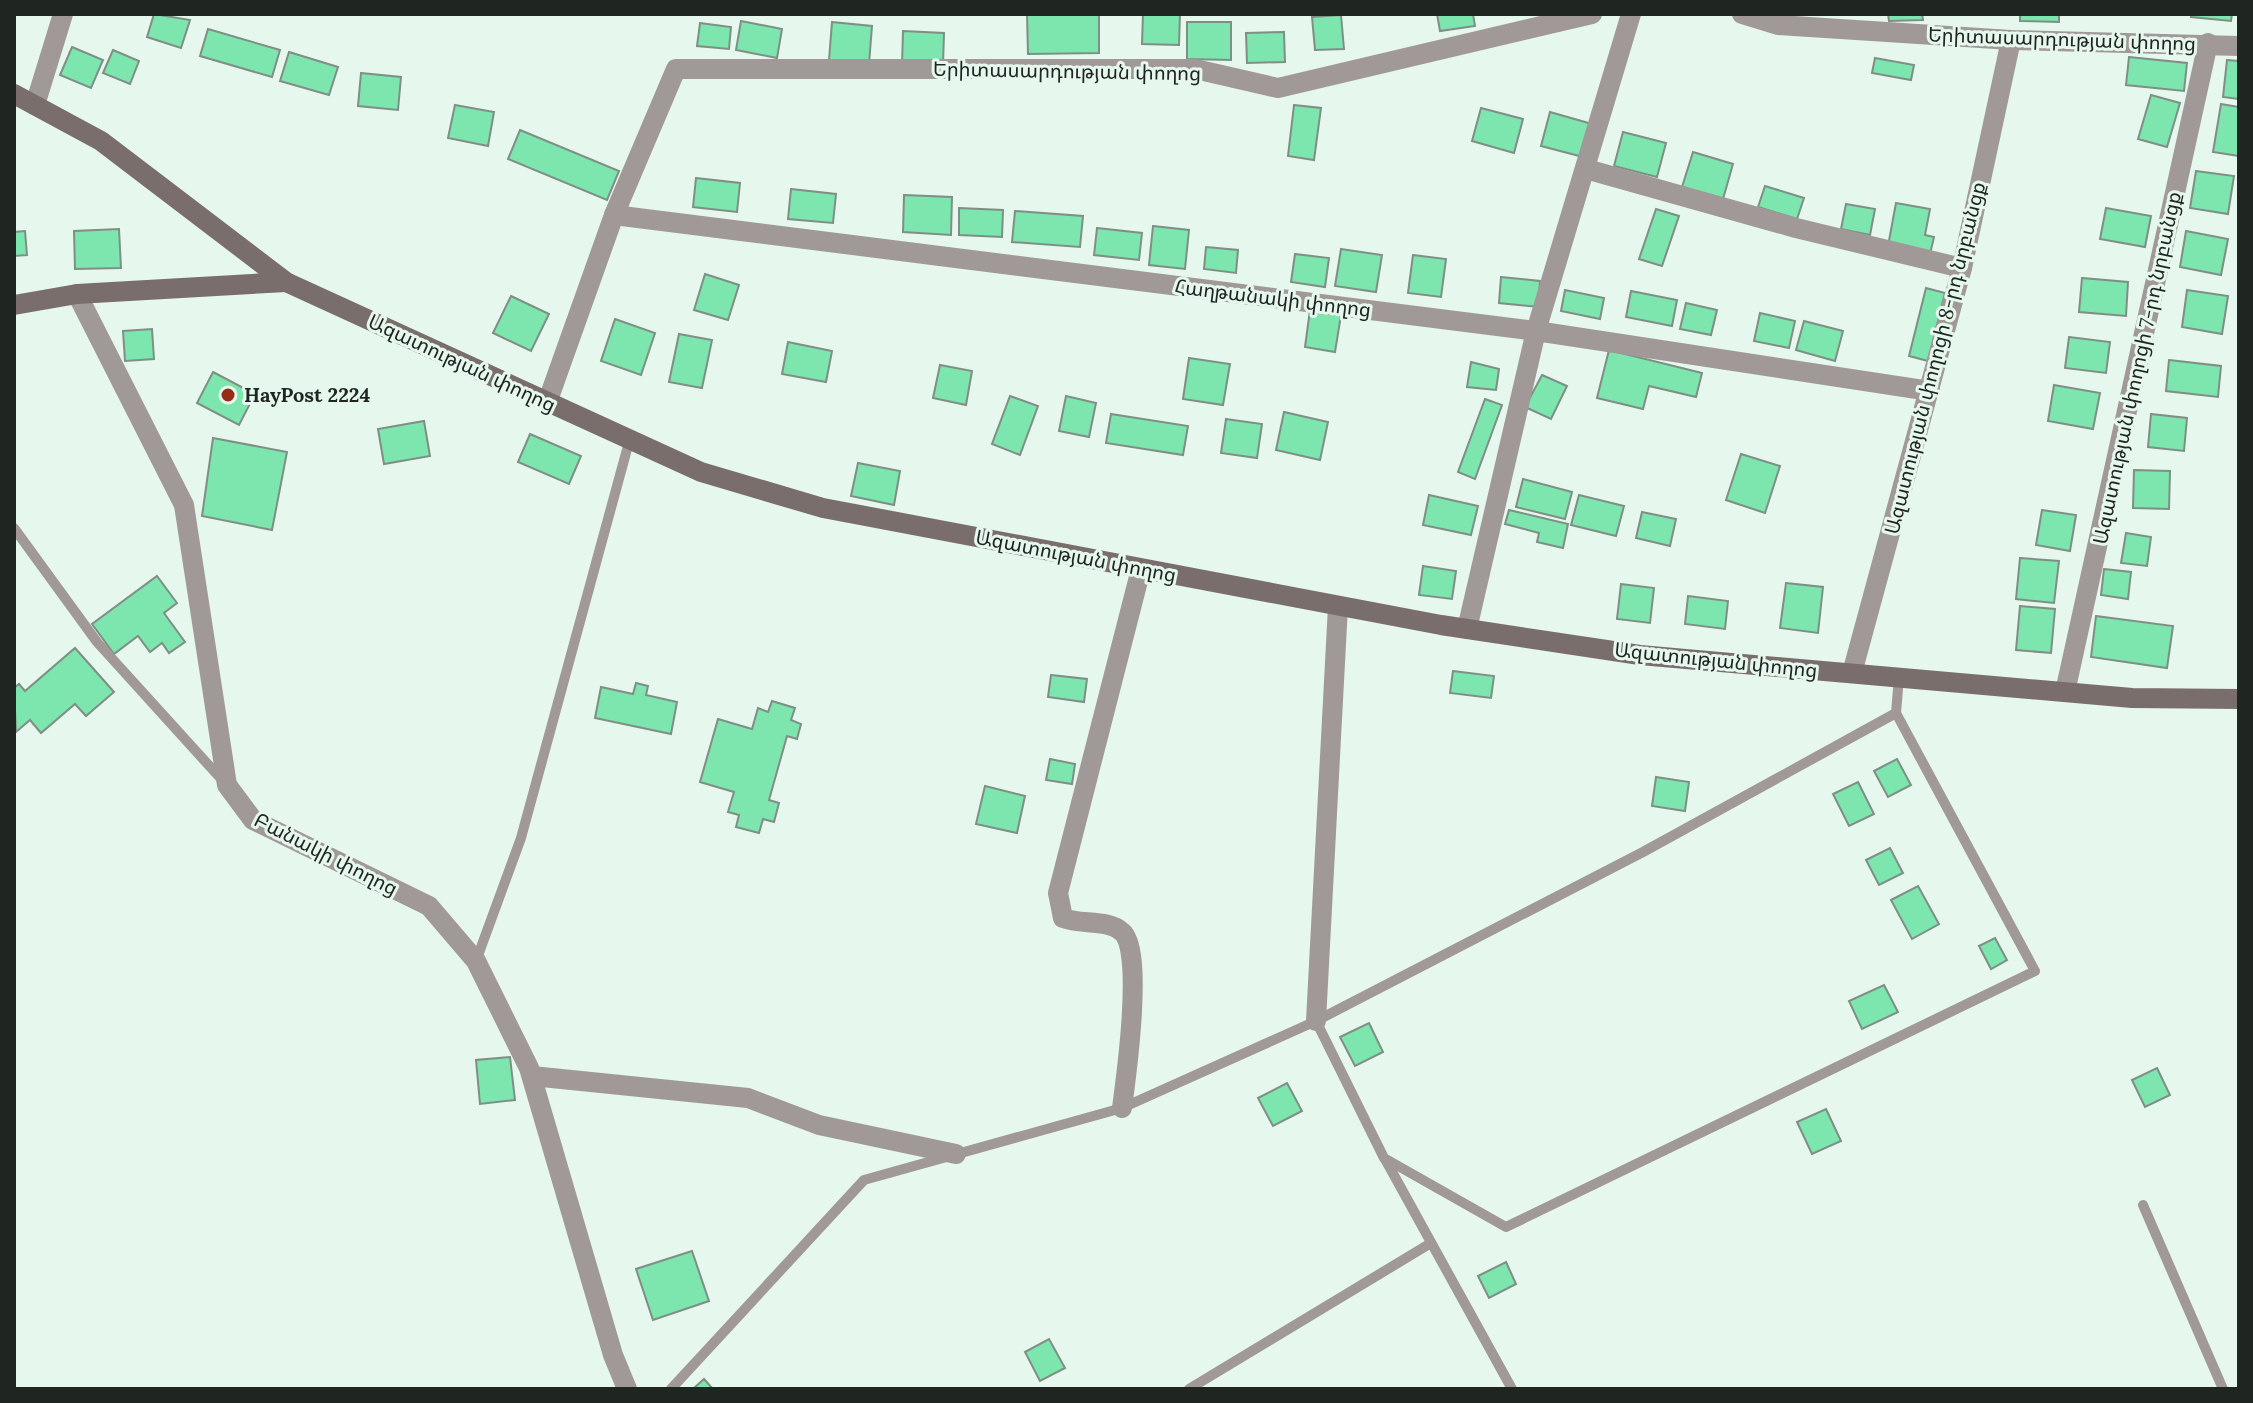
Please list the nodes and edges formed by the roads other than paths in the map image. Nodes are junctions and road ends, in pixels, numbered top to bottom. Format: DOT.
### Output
graph roads {
  1 [pos="63,14"];
  2 [pos="1592,14"];
  3 [pos="1631,14"];
  4 [pos="1742,14"];
  5 [pos="2011,40"];
  6 [pos="2208,43"];
  7 [pos="2239,46"];
  8 [pos="14,94"];
  9 [pos="35,105"];
  10 [pos="1586,169"];
  11 [pos="614,215"];
  12 [pos="1962,268"];
  13 [pos="286,282"];
  14 [pos="77,294"];
  15 [pos="14,305"];
  16 [pos="1536,331"];
  17 [pos="1930,391"];
  18 [pos="547,403"];
  19 [pos="629,442"];
  20 [pos="14,528"];
  21 [pos="1141,569"];
  22 [pos="1338,606"];
  23 [pos="1467,629"];
  24 [pos="1852,673"];
  25 [pos="1899,677"];
  26 [pos="2065,692"];
  27 [pos="2239,699"];
  28 [pos="1896,713"];
  29 [pos="227,785"];
  30 [pos="476,961"];
  31 [pos="1316,1021"];
  32 [pos="532,1076"];
  33 [pos="1122,1108"];
  34 [pos="956,1154"];
  35 [pos="1384,1158"];
  36 [pos="2143,1205"];
  37 [pos="1431,1243"];
  38 [pos="627,1389"];
  39 [pos="671,1389"];
  40 [pos="1189,1389"];
  41 [pos="1512,1389"];
  42 [pos="2223,1389"];
  1 -- 9 [label="street"];
  2 -- 11 [label="street, Երիտասարդության փողոց"];
  3 -- 10 [label="street"];
  4 -- 5 [label="street, Երիտասարդության փողոց"];
  5 -- 6 [label="street, Երիտասարդության փողոց"];
  5 -- 12 [label="street, Ազատության փողոցի 8-րդ նրբանցք"];
  6 -- 7 [label="street, Երիտասարդության փողոց"];
  6 -- 26 [label="street, Ազատության փողոցի 7-րդ նրբանցք"];
  8 -- 9 [label="street, Ազատության փողոց"];
  9 -- 13 [label="street, Ազատության փողոց"];
  10 -- 12 [label="street"];
  10 -- 16 [label="street"];
  11 -- 16 [label="street, Հաղթանակի փողոց"];
  11 -- 18 [label="street"];
  12 -- 17 [label="street, Ազատության փողոցի 8-րդ նրբանցք"];
  13 -- 14 [label="street"];
  13 -- 18 [label="street, Ազատության փողոց"];
  14 -- 15 [label="street"];
  14 -- 29 [label="street, Բանակի փողոց"];
  16 -- 17 [label="street, Հաղթանակի փողոց"];
  16 -- 23 [label="street"];
  17 -- 24 [label="street, Ազատության փողոցի 8-րդ նրբանցք"];
  18 -- 19 [label="street, Ազատության փողոց"];
  19 -- 21 [label="street, Ազատության փողոց"];
  19 -- 30 [label="lane"];
  20 -- 29 [label="lane"];
  21 -- 22 [label="street, Ազատության փողոց"];
  21 -- 33 [label="street"];
  22 -- 23 [label="street, Ազատության փողոց"];
  22 -- 31 [label="street"];
  23 -- 24 [label="street, Ազատության փողոց"];
  24 -- 25 [label="street, Ազատության փողոց"];
  25 -- 26 [label="street, Ազատության փողոց"];
  25 -- 28 [label="lane"];
  26 -- 27 [label="street, Ազատության փողոց"];
  28 -- 31 [label="lane"];
  28 -- 35 [label="lane"];
  29 -- 30 [label="street, Բանակի փողոց"];
  30 -- 32 [label="street, Բանակի փողոց"];
  31 -- 33 [label="lane"];
  31 -- 35 [label="lane"];
  32 -- 34 [label="street"];
  32 -- 38 [label="street, Բանակի փողոց"];
  33 -- 34 [label="lane"];
  34 -- 39 [label="lane"];
  35 -- 37 [label="lane"];
  36 -- 42 [label="lane"];
  37 -- 40 [label="lane"];
  37 -- 41 [label="lane"];
}
